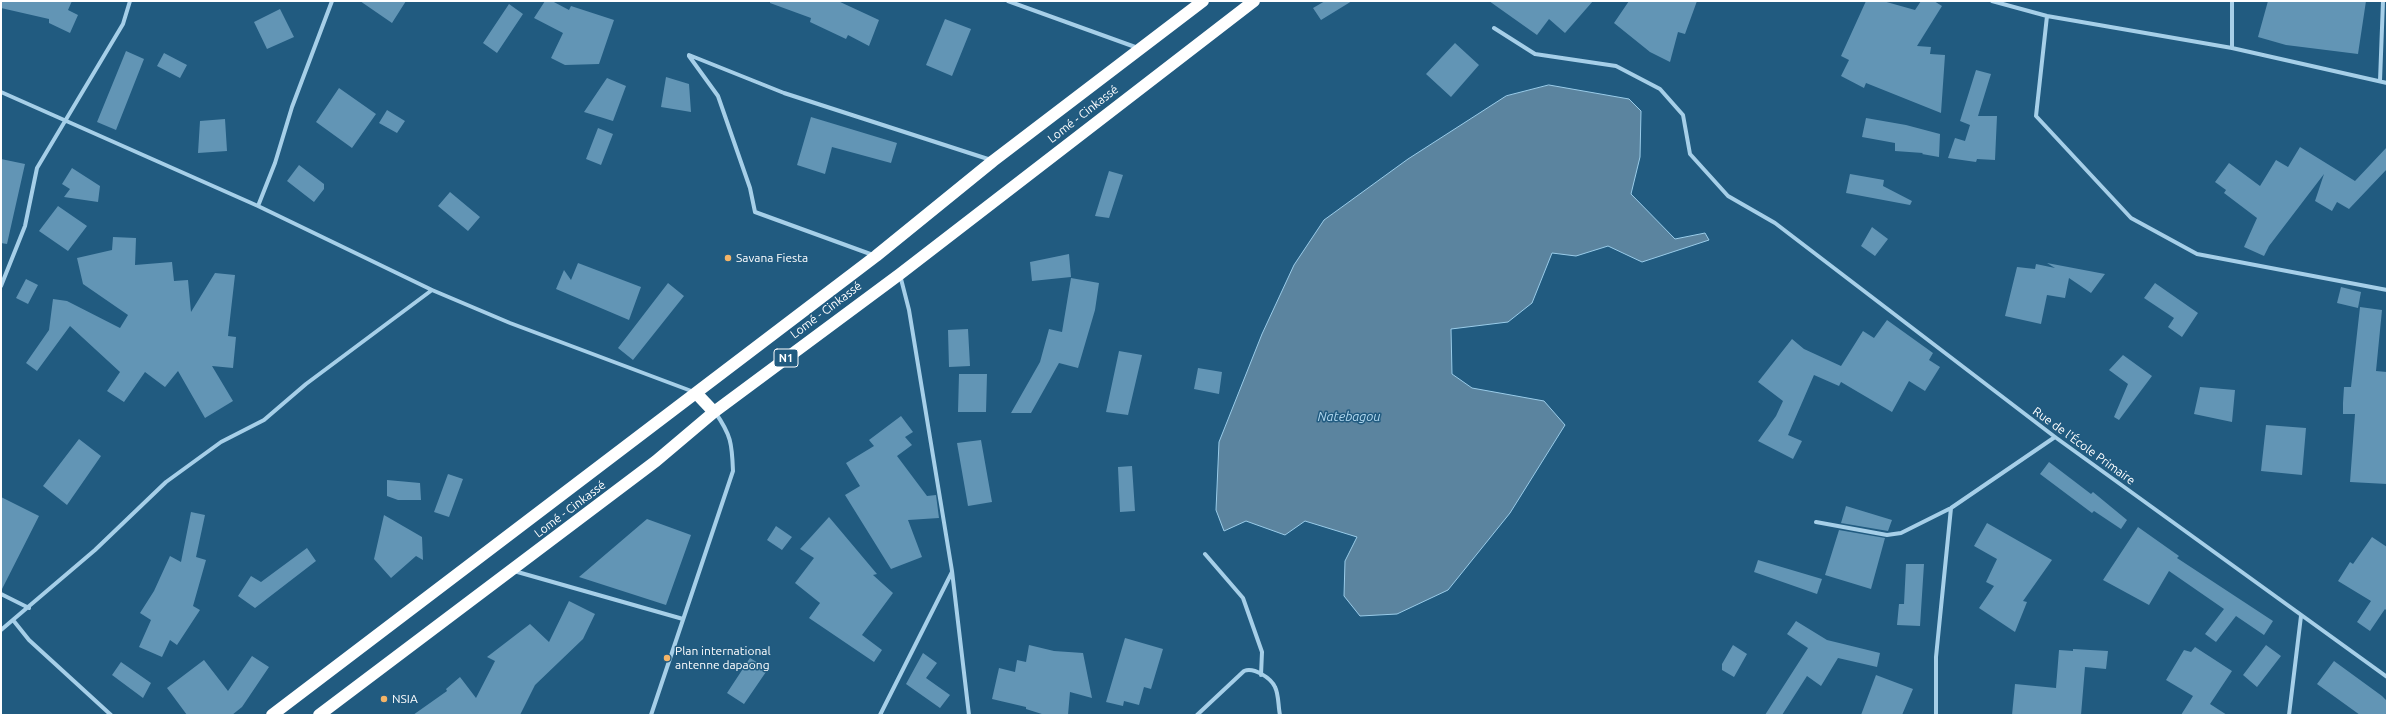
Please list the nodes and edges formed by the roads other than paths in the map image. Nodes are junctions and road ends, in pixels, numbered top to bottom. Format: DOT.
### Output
graph roads {
  1 [pos="130,1"];
  2 [pos="332,1"];
  3 [pos="1008,1"];
  4 [pos="1203,1"];
  5 [pos="1254,1"];
  6 [pos="1992,1"];
  7 [pos="2232,1"];
  8 [pos="2383,1"];
  9 [pos="2046,16"];
  10 [pos="1494,28"];
  11 [pos="2232,48"];
  12 [pos="1140,49"];
  13 [pos="2380,81"];
  14 [pos="2387,83"];
  15 [pos="1,92"];
  16 [pos="65,119"];
  17 [pos="993,161"];
  18 [pos="258,206"];
  19 [pos="876,256"];
  20 [pos="900,274"];
  21 [pos="1,286"];
  22 [pos="432,290"];
  23 [pos="2387,290"];
  24 [pos="696,393"];
  25 [pos="714,412"];
  26 [pos="2055,438"];
  27 [pos="1950,508"];
  28 [pos="1816,522"];
  29 [pos="1205,554"];
  30 [pos="512,570"];
  31 [pos="952,571"];
  32 [pos="1,594"];
  33 [pos="29,608"];
  34 [pos="2301,616"];
  35 [pos="683,619"];
  36 [pos="13,620"];
  37 [pos="1,630"];
  38 [pos="1261,675"];
  39 [pos="2387,677"];
  40 [pos="111,715"];
  41 [pos="272,715"];
  42 [pos="319,715"];
  43 [pos="651,715"];
  44 [pos="880,715"];
  45 [pos="969,715"];
  46 [pos="1197,715"];
  47 [pos="1280,715"];
  48 [pos="1936,715"];
  49 [pos="2289,715"];
  1 -- 16 [label="street"];
  2 -- 18 [label="street"];
  3 -- 12 [label="street"];
  4 -- 12 [label="highway, Lomé - Cinkassé / N1"];
  5 -- 20 [label="highway, Lomé - Cinkassé / N1"];
  6 -- 9 [label="street"];
  7 -- 11 [label="street"];
  8 -- 13 [label="street"];
  9 -- 11 [label="street"];
  9 -- 23 [label="street"];
  10 -- 26 [label="street, Rue de l'École Primaire"];
  11 -- 13 [label="street"];
  12 -- 17 [label="highway, Lomé - Cinkassé / N1"];
  13 -- 14 [label="street"];
  15 -- 16 [label="street"];
  16 -- 18 [label="street"];
  16 -- 21 [label="street"];
  17 -- 19 [label="highway, Lomé - Cinkassé / N1"];
  17 -- 19 [label="street"];
  18 -- 22 [label="street"];
  19 -- 24 [label="highway, Lomé - Cinkassé / N1"];
  20 -- 25 [label="highway, Lomé - Cinkassé / N1"];
  20 -- 31 [label="street"];
  22 -- 24 [label="street"];
  22 -- 33 [label="street"];
  24 -- 25 [label="highway"];
  24 -- 41 [label="highway, Lomé - Cinkassé / N1"];
  25 -- 30 [label="highway, Lomé - Cinkassé / N1"];
  25 -- 35 [label="street"];
  26 -- 27 [label="street"];
  26 -- 34 [label="street, Rue de l'École Primaire"];
  27 -- 28 [label="street"];
  27 -- 48 [label="street"];
  29 -- 38 [label="street"];
  30 -- 35 [label="street"];
  30 -- 42 [label="highway, Lomé - Cinkassé / N1"];
  31 -- 44 [label="street"];
  31 -- 45 [label="street"];
  32 -- 33 [label="street"];
  33 -- 36 [label="street"];
  34 -- 39 [label="street, Rue de l'École Primaire"];
  34 -- 49 [label="street"];
  35 -- 43 [label="street"];
  36 -- 37 [label="street"];
  36 -- 40 [label="street"];
  38 -- 46 [label="street"];
  38 -- 47 [label="street"];
}
